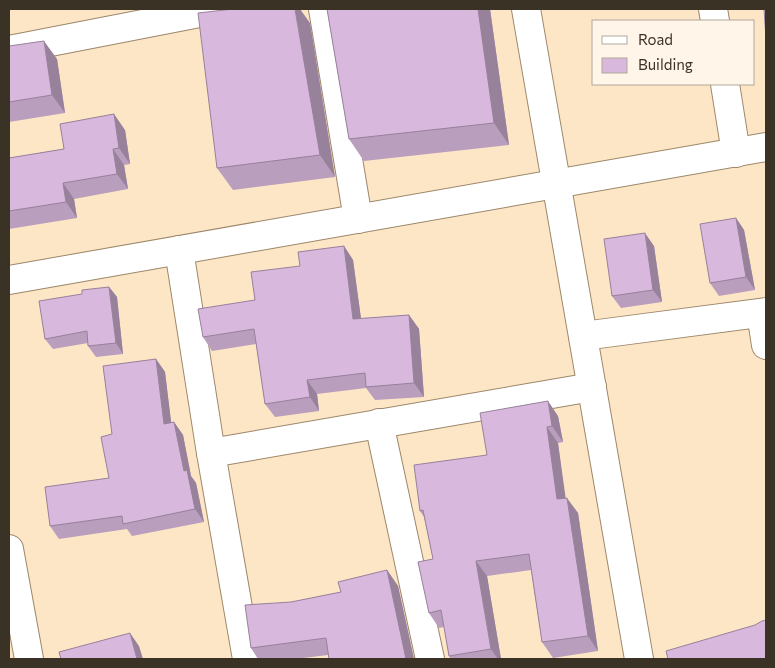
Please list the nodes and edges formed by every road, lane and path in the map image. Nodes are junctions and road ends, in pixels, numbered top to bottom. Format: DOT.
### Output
graph roads {
  1 [pos="220,9"];
  2 [pos="323,9"];
  3 [pos="526,9"];
  4 [pos="9,50"];
  5 [pos="725,85"];
  6 [pos="766,147"];
  7 [pos="736,153"];
  8 [pos="556,185"];
  9 [pos="358,219"];
  10 [pos="179,250"];
  11 [pos="9,280"];
  12 [pos="764,313"];
  13 [pos="583,336"];
  14 [pos="766,345"];
  15 [pos="592,387"];
  16 [pos="380,422"];
  17 [pos="211,453"];
  18 [pos="9,548"];
  19 [pos="28,659"];
  20 [pos="247,659"];
  21 [pos="430,659"];
  22 [pos="638,659"];
  1 -- 4 [label="street"];
  2 -- 9 [label="street"];
  3 -- 8 [label="street"];
  5 -- 7 [label="street"];
  6 -- 7 [label="street"];
  7 -- 8 [label="street"];
  8 -- 9 [label="street"];
  8 -- 13 [label="street"];
  9 -- 10 [label="street"];
  10 -- 11 [label="street"];
  10 -- 17 [label="street"];
  12 -- 13 [label="street"];
  12 -- 14 [label="street"];
  13 -- 15 [label="street"];
  15 -- 16 [label="street"];
  15 -- 22 [label="street"];
  16 -- 17 [label="street"];
  16 -- 21 [label="street"];
  17 -- 20 [label="street"];
  18 -- 19 [label="street"];
}
